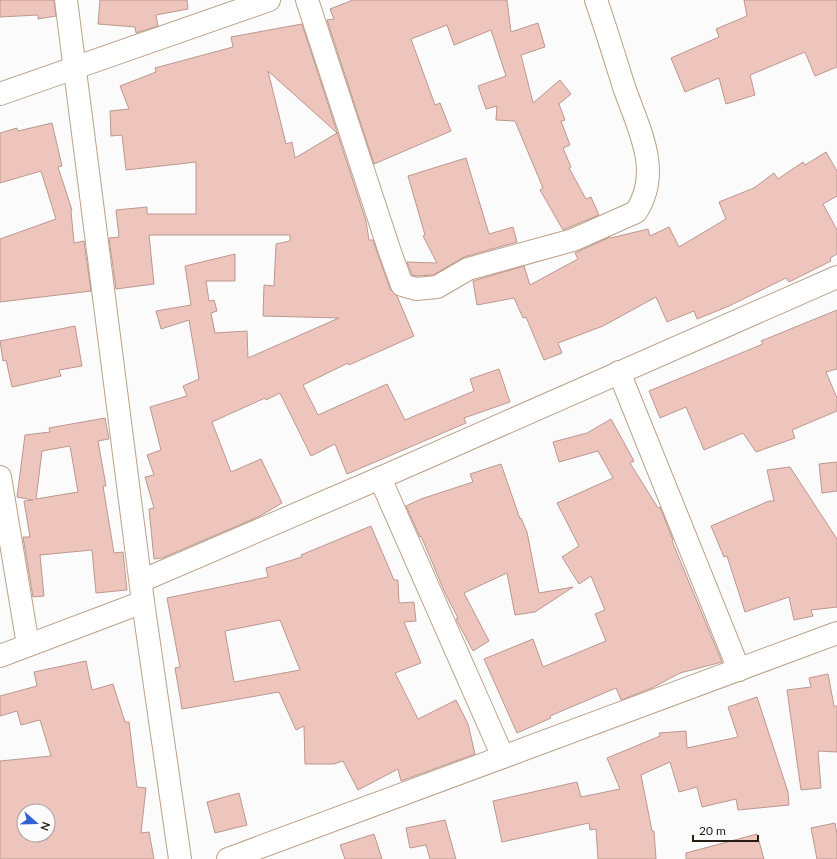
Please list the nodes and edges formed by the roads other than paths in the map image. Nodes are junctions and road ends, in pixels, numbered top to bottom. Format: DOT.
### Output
graph roads {
  1 [pos="66,0"];
  2 [pos="269,0"];
  3 [pos="307,0"];
  4 [pos="596,0"];
  5 [pos="237,6"];
  6 [pos="74,67"];
  7 [pos="0,94"];
  8 [pos="837,277"];
  9 [pos="620,372"];
  10 [pos="0,477"];
  11 [pos="380,478"];
  12 [pos="141,580"];
  13 [pos="142,602"];
  14 [pos="837,633"];
  15 [pos="28,645"];
  16 [pos="0,656"];
  17 [pos="739,670"];
  18 [pos="503,757"];
  19 [pos="180,859"];
  20 [pos="228,859"];
  1 -- 6 [label="street"];
  2 -- 5 [label="street"];
  3 -- 4 [label="street"];
  5 -- 6 [label="street"];
  6 -- 7 [label="street"];
  6 -- 12 [label="street"];
  8 -- 9 [label="street"];
  9 -- 11 [label="street"];
  9 -- 17 [label="street"];
  10 -- 15 [label="street"];
  11 -- 12 [label="street"];
  11 -- 18 [label="street"];
  12 -- 13 [label="street"];
  13 -- 15 [label="street"];
  13 -- 19 [label="street"];
  14 -- 17 [label="street"];
  15 -- 16 [label="street"];
  17 -- 18 [label="street"];
  18 -- 20 [label="street"];
}
